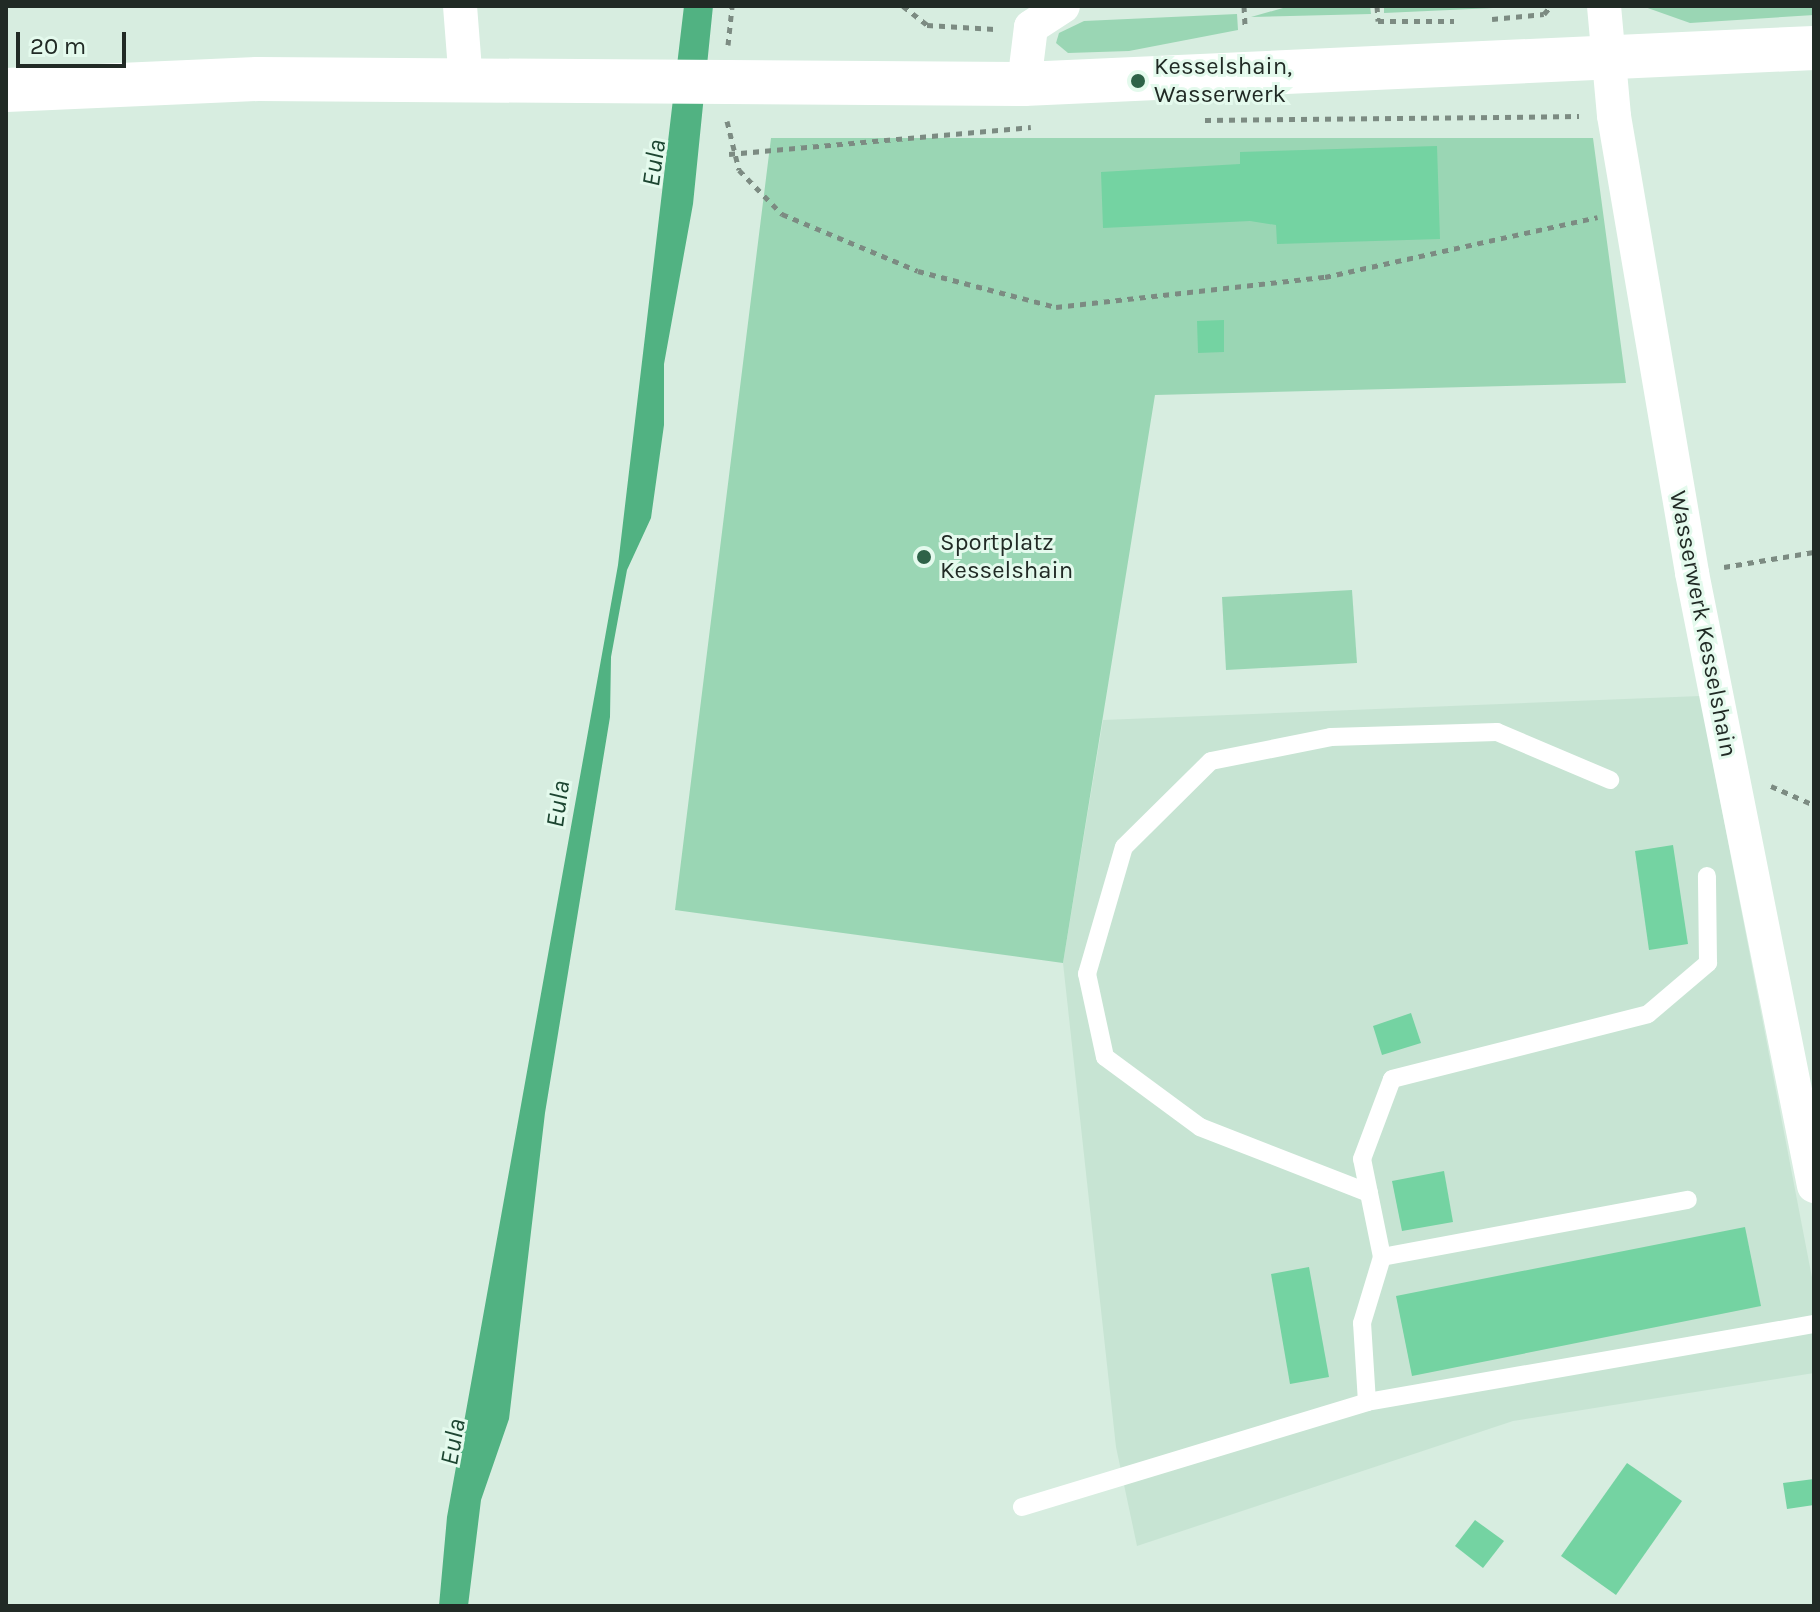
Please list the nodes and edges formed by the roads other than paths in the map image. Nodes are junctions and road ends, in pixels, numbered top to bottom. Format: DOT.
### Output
graph roads {
  1 [pos="460,6"];
  2 [pos="1063,6"];
  3 [pos="1604,6"];
  4 [pos="1814,48"];
  5 [pos="1606,59"];
  6 [pos="466,83"];
  7 [pos="1024,84"];
  8 [pos="6,90"];
  9 [pos="1610,780"];
  10 [pos="1707,876"];
  11 [pos="1814,1186"];
  12 [pos="1369,1193"];
  13 [pos="1688,1200"];
  14 [pos="1382,1257"];
  15 [pos="1814,1324"];
  16 [pos="1367,1402"];
  17 [pos="1022,1507"];
  1 -- 6 [label="street"];
  2 -- 7 [label="street"];
  3 -- 5 [label="street, Wasserwerk Kesselshain"];
  4 -- 5 [label="main road"];
  5 -- 7 [label="main road"];
  5 -- 11 [label="street, Wasserwerk Kesselshain"];
  6 -- 7 [label="main road"];
  6 -- 8 [label="main road"];
  9 -- 12 [label="lane"];
  10 -- 12 [label="lane"];
  12 -- 14 [label="lane"];
  13 -- 14 [label="lane"];
  14 -- 16 [label="lane"];
  15 -- 16 [label="lane"];
  16 -- 17 [label="lane"];
}
